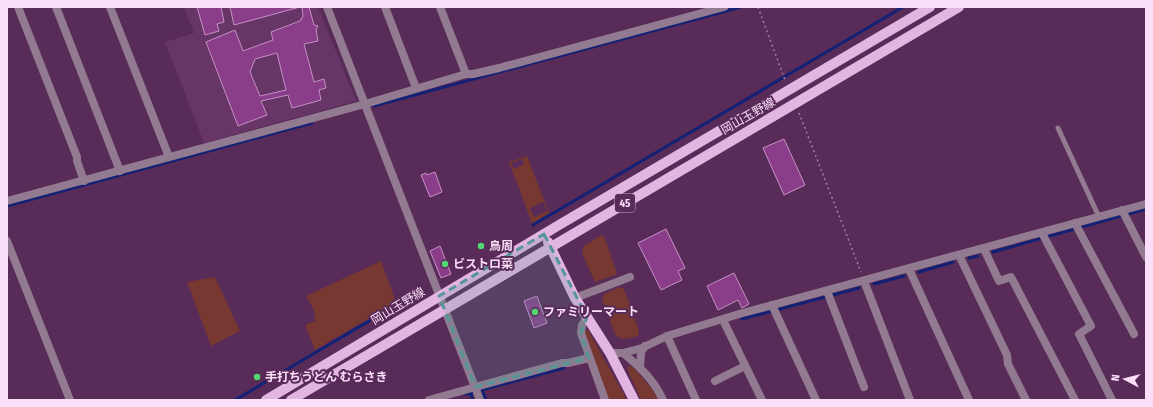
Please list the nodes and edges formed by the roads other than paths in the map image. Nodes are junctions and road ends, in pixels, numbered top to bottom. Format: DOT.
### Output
graph roads {
  1 [pos="18,7"];
  2 [pos="56,7"];
  3 [pos="110,7"];
  4 [pos="327,7"];
  5 [pos="385,7"];
  6 [pos="440,7"];
  7 [pos="724,7"];
  8 [pos="930,7"];
  9 [pos="960,7"];
  10 [pos="697,10"];
  11 [pos="466,74"];
  12 [pos="416,88"];
  13 [pos="365,104"];
  14 [pos="1058,128"];
  15 [pos="169,157"];
  16 [pos="120,171"];
  17 [pos="84,181"];
  18 [pos="7,201"];
  19 [pos="1146,204"];
  20 [pos="1124,213"];
  21 [pos="1099,216"];
  22 [pos="1077,226"];
  23 [pos="544,234"];
  24 [pos="1043,236"];
  25 [pos="7,241"];
  26 [pos="550,247"];
  27 [pos="984,248"];
  28 [pos="959,255"];
  29 [pos="1146,257"];
  30 [pos="909,269"];
  31 [pos="630,277"];
  32 [pos="864,281"];
  33 [pos="828,295"];
  34 [pos="439,296"];
  35 [pos="575,298"];
  36 [pos="444,310"];
  37 [pos="774,310"];
  38 [pos="587,317"];
  39 [pos="723,320"];
  40 [pos="1134,334"];
  41 [pos="667,336"];
  42 [pos="645,346"];
  43 [pos="610,353"];
  44 [pos="623,353"];
  45 [pos="589,358"];
  46 [pos="745,366"];
  47 [pos="640,368"];
  48 [pos="715,381"];
  49 [pos="864,388"];
  50 [pos="477,393"];
  51 [pos="70,400"];
  52 [pos="266,400"];
  53 [pos="291,400"];
  54 [pos="429,400"];
  55 [pos="605,400"];
  56 [pos="634,400"];
  57 [pos="663,400"];
  58 [pos="696,400"];
  59 [pos="762,400"];
  60 [pos="816,400"];
  61 [pos="910,400"];
  62 [pos="969,400"];
  63 [pos="1026,400"];
  64 [pos="1075,400"];
  65 [pos="1112,400"];
  1 -- 17 [label="street"];
  2 -- 16 [label="street"];
  3 -- 15 [label="street"];
  4 -- 13 [label="street"];
  5 -- 12 [label="street"];
  6 -- 11 [label="street"];
  7 -- 10 [label="street"];
  8 -- 23 [label="main road, 岡山玉野線 / 45"];
  9 -- 26 [label="main road, 岡山玉野線 / 45"];
  10 -- 11 [label="street"];
  11 -- 12 [label="street"];
  12 -- 13 [label="street"];
  13 -- 15 [label="street"];
  13 -- 34 [label="street"];
  14 -- 21 [label="lane"];
  15 -- 16 [label="street"];
  16 -- 17 [label="street"];
  17 -- 18 [label="street"];
  19 -- 20 [label="street"];
  20 -- 21 [label="street"];
  20 -- 29 [label="street"];
  21 -- 22 [label="street"];
  22 -- 24 [label="street"];
  22 -- 40 [label="street"];
  23 -- 26 [label="main road"];
  23 -- 34 [label="main road, 岡山玉野線 / 45"];
  24 -- 27 [label="street"];
  24 -- 65 [label="street"];
  25 -- 51 [label="street"];
  26 -- 35 [label="main road"];
  26 -- 36 [label="main road, 岡山玉野線 / 45"];
  27 -- 28 [label="street"];
  27 -- 64 [label="street"];
  28 -- 30 [label="street"];
  28 -- 63 [label="street"];
  30 -- 32 [label="street"];
  30 -- 62 [label="street"];
  31 -- 35 [label="street"];
  32 -- 33 [label="street"];
  32 -- 61 [label="street"];
  33 -- 37 [label="street"];
  33 -- 49 [label="street"];
  34 -- 36 [label="street"];
  34 -- 52 [label="main road, 岡山玉野線 / 45"];
  35 -- 38 [label="main road"];
  36 -- 50 [label="street"];
  36 -- 53 [label="main road, 岡山玉野線 / 45"];
  37 -- 39 [label="street"];
  37 -- 60 [label="street"];
  38 -- 43 [label="main road"];
  38 -- 45 [label="street"];
  39 -- 41 [label="street"];
  39 -- 46 [label="street"];
  41 -- 42 [label="street"];
  41 -- 58 [label="street"];
  42 -- 44 [label="street"];
  42 -- 47 [label="street"];
  43 -- 44 [label="street"];
  43 -- 56 [label="main road"];
  44 -- 47 [label="street"];
  45 -- 50 [label="street"];
  45 -- 55 [label="street"];
  46 -- 48 [label="street"];
  46 -- 59 [label="street"];
  47 -- 57 [label="street"];
  50 -- 54 [label="street"];
}
